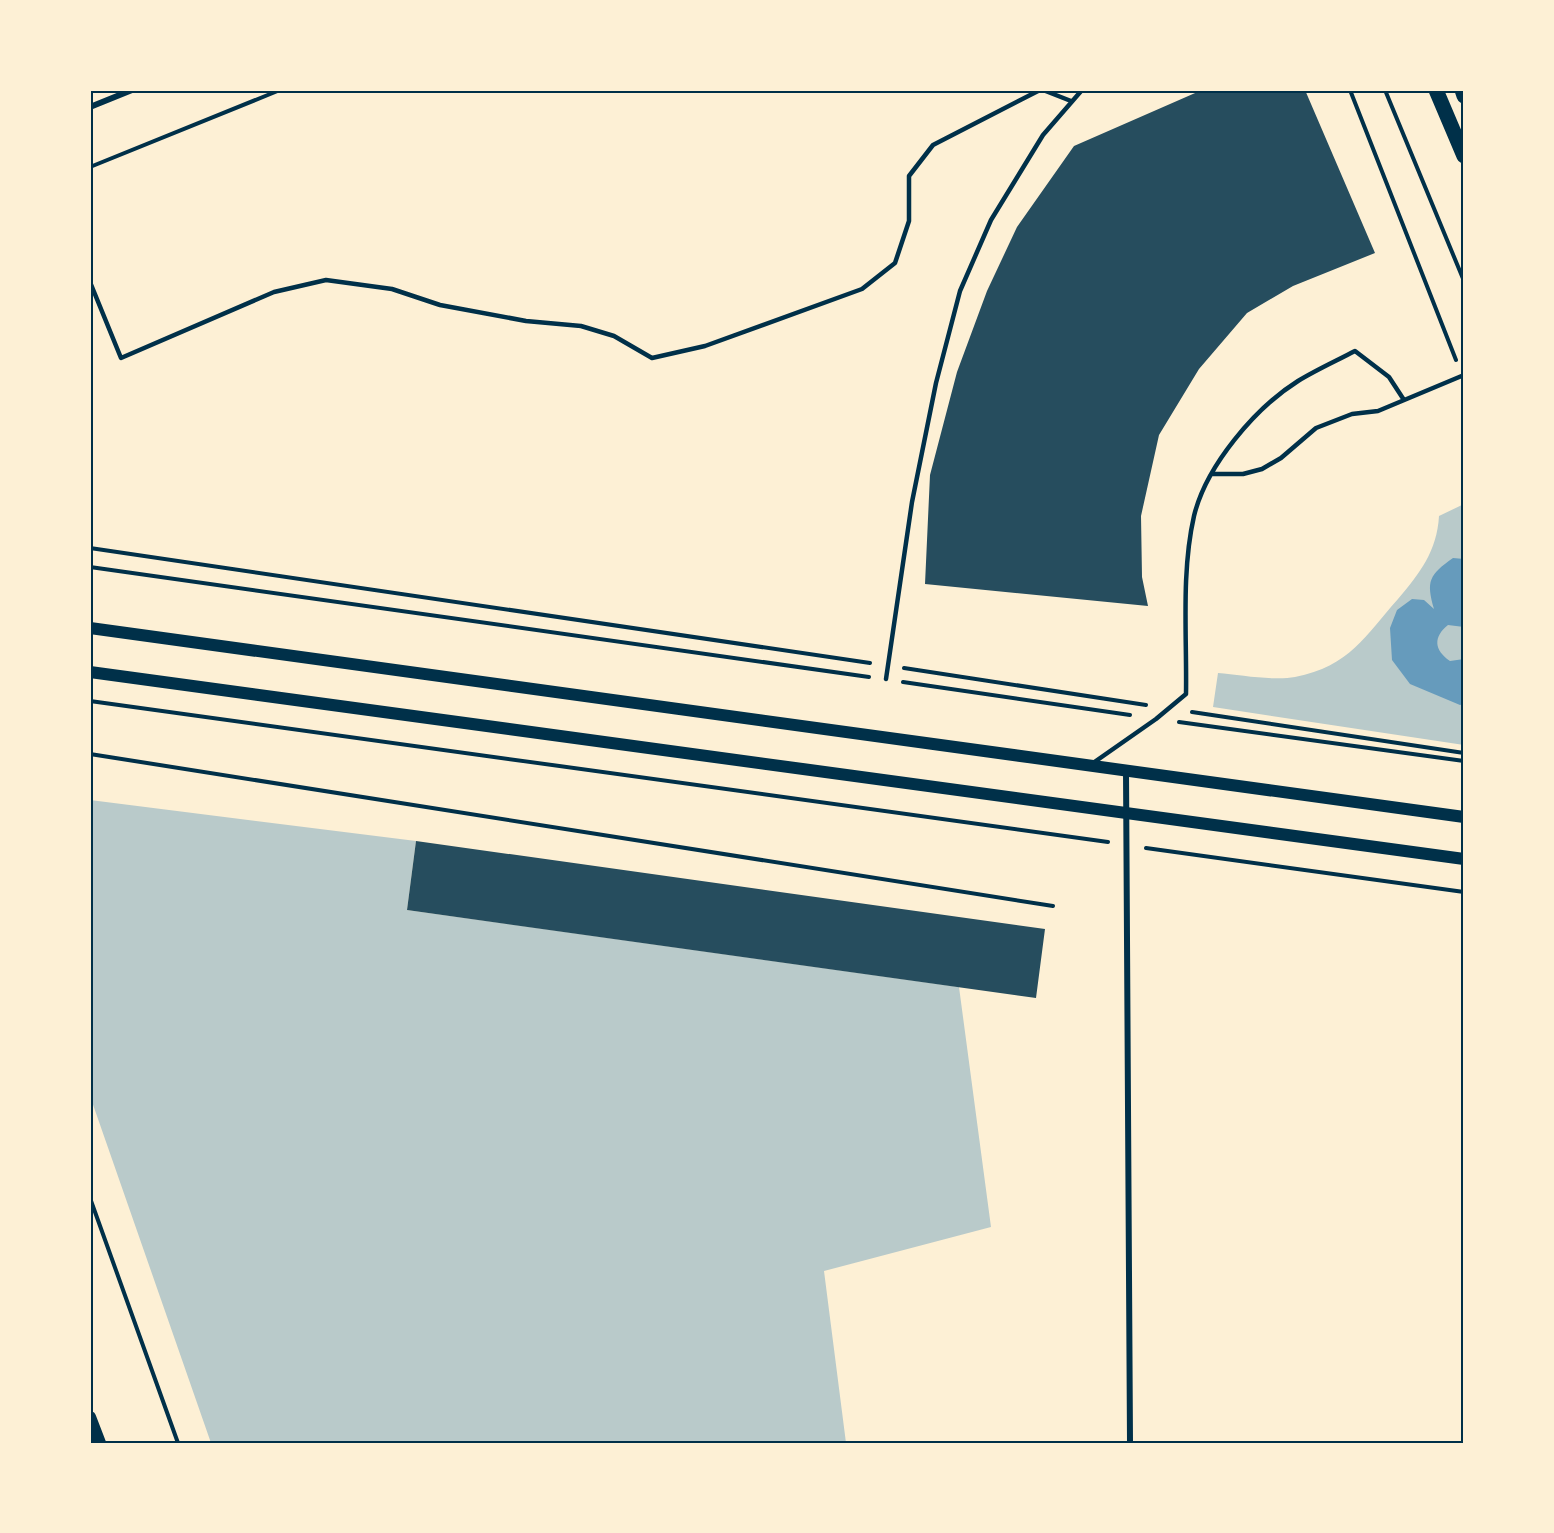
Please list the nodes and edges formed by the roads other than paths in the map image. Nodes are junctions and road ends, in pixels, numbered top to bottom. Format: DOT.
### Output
graph roads {
  1 [pos="132,90"];
  2 [pos="1041,90"];
  3 [pos="1082,90"];
  4 [pos="1436,90"];
  5 [pos="1462,90"];
  6 [pos="1464,96"];
  7 [pos="1071,101"];
  8 [pos="90,107"];
  9 [pos="1464,156"];
  10 [pos="90,282"];
  11 [pos="1463,375"];
  12 [pos="1404,400"];
  13 [pos="1213,474"];
  14 [pos="90,628"];
  15 [pos="90,672"];
  16 [pos="886,679"];
  17 [pos="1089,766"];
  18 [pos="1126,771"];
  19 [pos="1126,813"];
  20 [pos="1464,817"];
  21 [pos="1464,859"];
  22 [pos="90,1417"];
  23 [pos="100,1443"];
  24 [pos="1130,1443"];
  1 -- 8 [label="street"];
  2 -- 7 [label="lane"];
  2 -- 10 [label="lane"];
  3 -- 7 [label="lane"];
  4 -- 9 [label="main road"];
  5 -- 6 [label="main road"];
  7 -- 16 [label="lane"];
  11 -- 12 [label="lane"];
  12 -- 13 [label="lane"];
  12 -- 13 [label="lane"];
  13 -- 17 [label="lane"];
  14 -- 17 [label="main road"];
  15 -- 19 [label="main road"];
  17 -- 18 [label="main road"];
  18 -- 19 [label="street"];
  18 -- 20 [label="main road"];
  19 -- 21 [label="main road"];
  19 -- 24 [label="street"];
  22 -- 23 [label="main road"];
}
